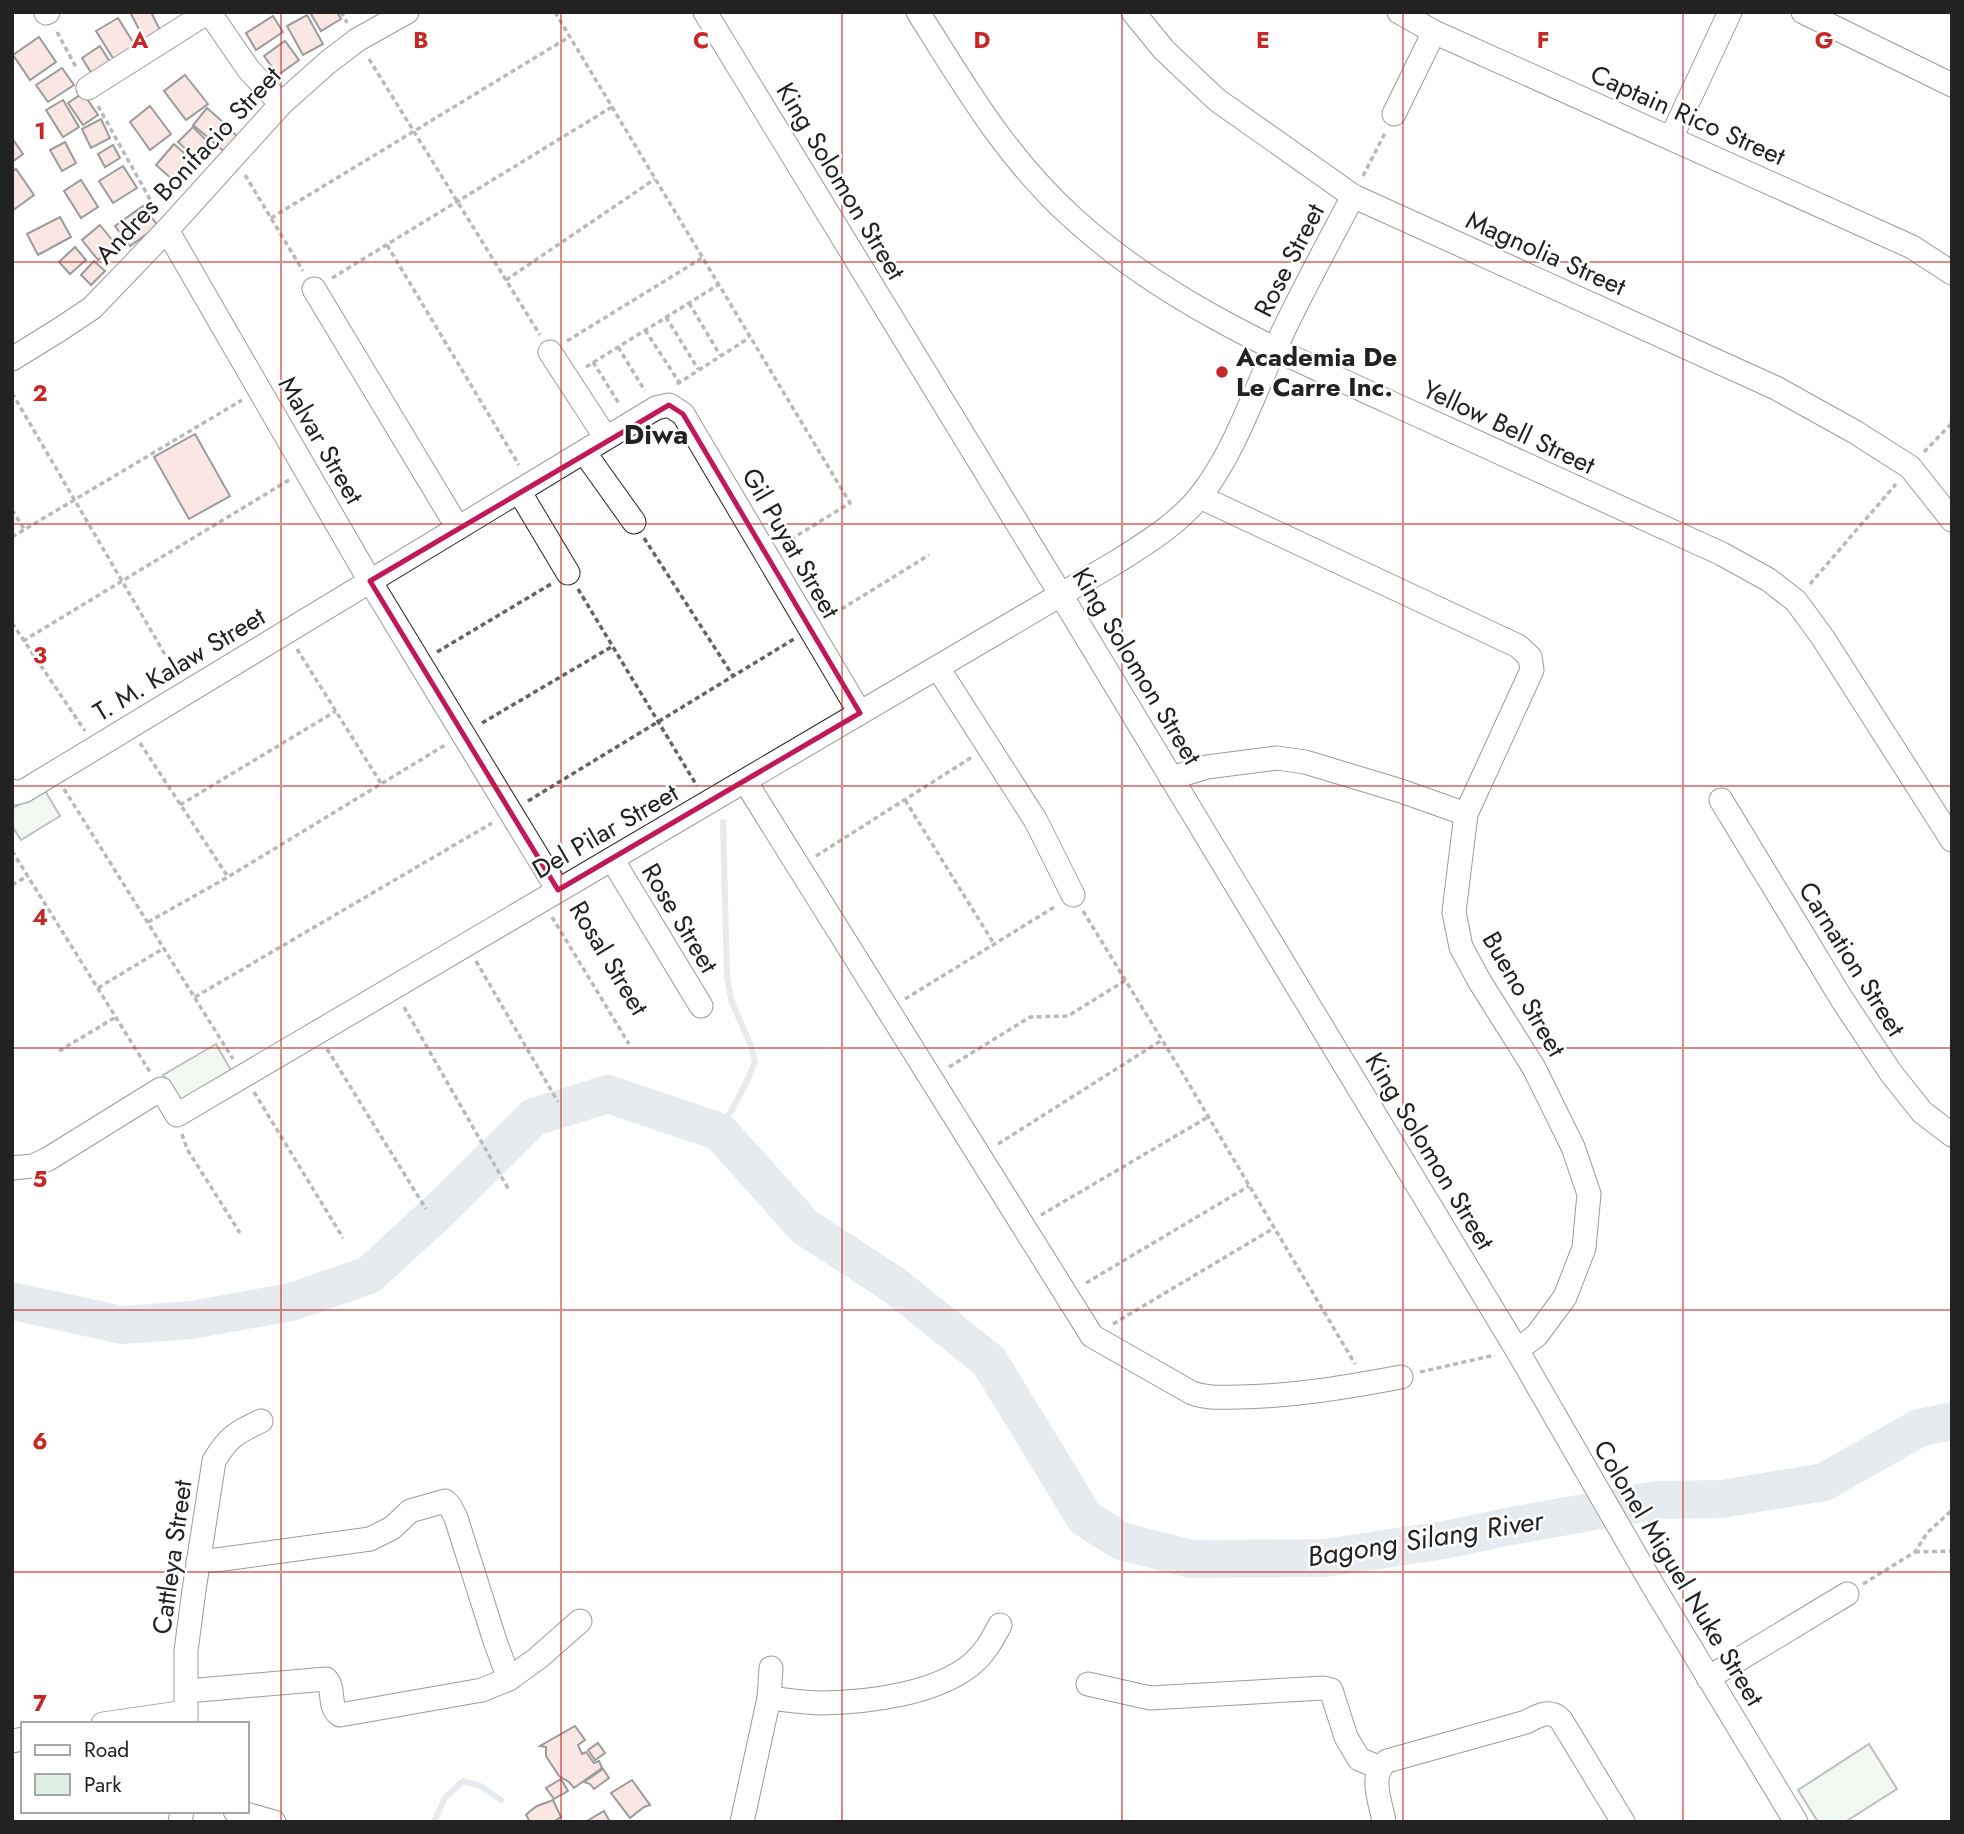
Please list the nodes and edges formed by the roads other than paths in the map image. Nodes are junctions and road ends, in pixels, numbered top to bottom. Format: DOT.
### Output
graph roads {
  1 [pos="208,12"];
  2 [pos="407,12"];
  3 [pos="705,12"];
  4 [pos="918,12"];
  5 [pos="1133,12"];
  6 [pos="1399,12"];
  7 [pos="1730,12"];
  8 [pos="1803,12"];
  9 [pos="1434,32"];
  10 [pos="1952,85"];
  11 [pos="88,88"];
  12 [pos="281,104"];
  13 [pos="1394,114"];
  14 [pos="1671,138"];
  15 [pos="1353,196"];
  16 [pos="167,230"];
  17 [pos="1952,273"];
  18 [pos="314,289"];
  19 [pos="1274,349"];
  20 [pos="550,352"];
  21 [pos="12,359"];
  22 [pos="662,407"];
  23 [pos="606,438"];
  24 [pos="584,452"];
  25 [pos="525,488"];
  26 [pos="1200,497"];
  27 [pos="1952,520"];
  28 [pos="634,522"];
  29 [pos="458,528"];
  30 [pos="568,573"];
  31 [pos="370,581"];
  32 [pos="1061,595"];
  33 [pos="938,667"];
  34 [pos="860,713"];
  35 [pos="1171,778"];
  36 [pos="745,781"];
  37 [pos="14,792"];
  38 [pos="1721,800"];
  39 [pos="1466,814"];
  40 [pos="1952,840"];
  41 [pos="612,859"];
  42 [pos="550,895"];
  43 [pos="1073,895"];
  44 [pos="701,1006"];
  45 [pos="1952,1135"];
  46 [pos="12,1168"];
  47 [pos="1517,1350"];
  48 [pos="1401,1377"];
  49 [pos="261,1421"];
  50 [pos="198,1561"];
  51 [pos="1847,1594"];
  52 [pos="580,1622"];
  53 [pos="1000,1625"];
  54 [pos="771,1668"];
  55 [pos="1708,1678"];
  56 [pos="509,1679"];
  57 [pos="1088,1684"];
  58 [pos="769,1698"];
  59 [pos="187,1709"];
  60 [pos="114,1722"];
  61 [pos="1380,1768"];
  62 [pos="242,1813"];
  63 [pos="274,1822"];
  64 [pos="742,1822"];
  65 [pos="1384,1822"];
  66 [pos="1623,1822"];
  67 [pos="1796,1822"];
  1 -- 11 [label="street"];
  1 -- 12 [label="street"];
  2 -- 12 [label="street, Andres Bonifacio Street"];
  3 -- 32 [label="street, King Solomon Street"];
  4 -- 19 [label="street, Yellow Bell Street"];
  5 -- 15 [label="street, Magnolia Street"];
  6 -- 9 [label="street, Captain Rico Street"];
  7 -- 14 [label="street"];
  8 -- 10 [label="street"];
  9 -- 13 [label="street"];
  9 -- 14 [label="street, Captain Rico Street"];
  12 -- 16 [label="street, Andres Bonifacio Street"];
  14 -- 17 [label="street, Captain Rico Street"];
  15 -- 19 [label="street, Rose Street"];
  15 -- 27 [label="street, Magnolia Street"];
  16 -- 21 [label="street, Andres Bonifacio Street"];
  16 -- 31 [label="street, Malvar Street"];
  18 -- 29 [label="street"];
  19 -- 26 [label="street, Rose Street"];
  19 -- 40 [label="street, Yellow Bell Street"];
  20 -- 23 [label="street"];
  22 -- 23 [label="street, T. M. Kalaw Street"];
  22 -- 34 [label="street, Gil Puyat Street"];
  23 -- 24 [label="street, T. M. Kalaw Street"];
  24 -- 25 [label="street, T. M. Kalaw Street"];
  24 -- 28 [label="street"];
  25 -- 29 [label="street, T. M. Kalaw Street"];
  25 -- 30 [label="street"];
  26 -- 32 [label="street, Rose Street"];
  26 -- 39 [label="street, Bueno Street"];
  29 -- 31 [label="street, T. M. Kalaw Street"];
  31 -- 37 [label="street, T. M. Kalaw Street"];
  31 -- 42 [label="street, Malvar Street"];
  32 -- 33 [label="street, Del Pilar Street"];
  32 -- 35 [label="street, King Solomon Street"];
  33 -- 34 [label="street, Del Pilar Street"];
  33 -- 43 [label="street"];
  34 -- 36 [label="street, Del Pilar Street"];
  35 -- 39 [label="street"];
  35 -- 47 [label="street, King Solomon Street"];
  36 -- 41 [label="street, Del Pilar Street"];
  36 -- 48 [label="street"];
  38 -- 45 [label="street, Carnation Street"];
  39 -- 47 [label="street, Bueno Street"];
  41 -- 42 [label="street, Del Pilar Street"];
  41 -- 44 [label="street, Rose Street"];
  42 -- 46 [label="street, Del Pilar Street"];
  47 -- 55 [label="street, Colonel Miguel Nuke Street"];
  49 -- 50 [label="street, Cattleya Street"];
  50 -- 56 [label="street"];
  50 -- 59 [label="street, Cattleya Street"];
  51 -- 55 [label="street"];
  52 -- 56 [label="street"];
  53 -- 58 [label="street"];
  54 -- 58 [label="street"];
  55 -- 67 [label="street, Colonel Miguel Nuke Street"];
  56 -- 59 [label="street"];
  57 -- 61 [label="street"];
  58 -- 64 [label="street"];
  59 -- 60 [label="street"];
  61 -- 65 [label="street"];
  61 -- 66 [label="street"];
  62 -- 63 [label="street"];
}
